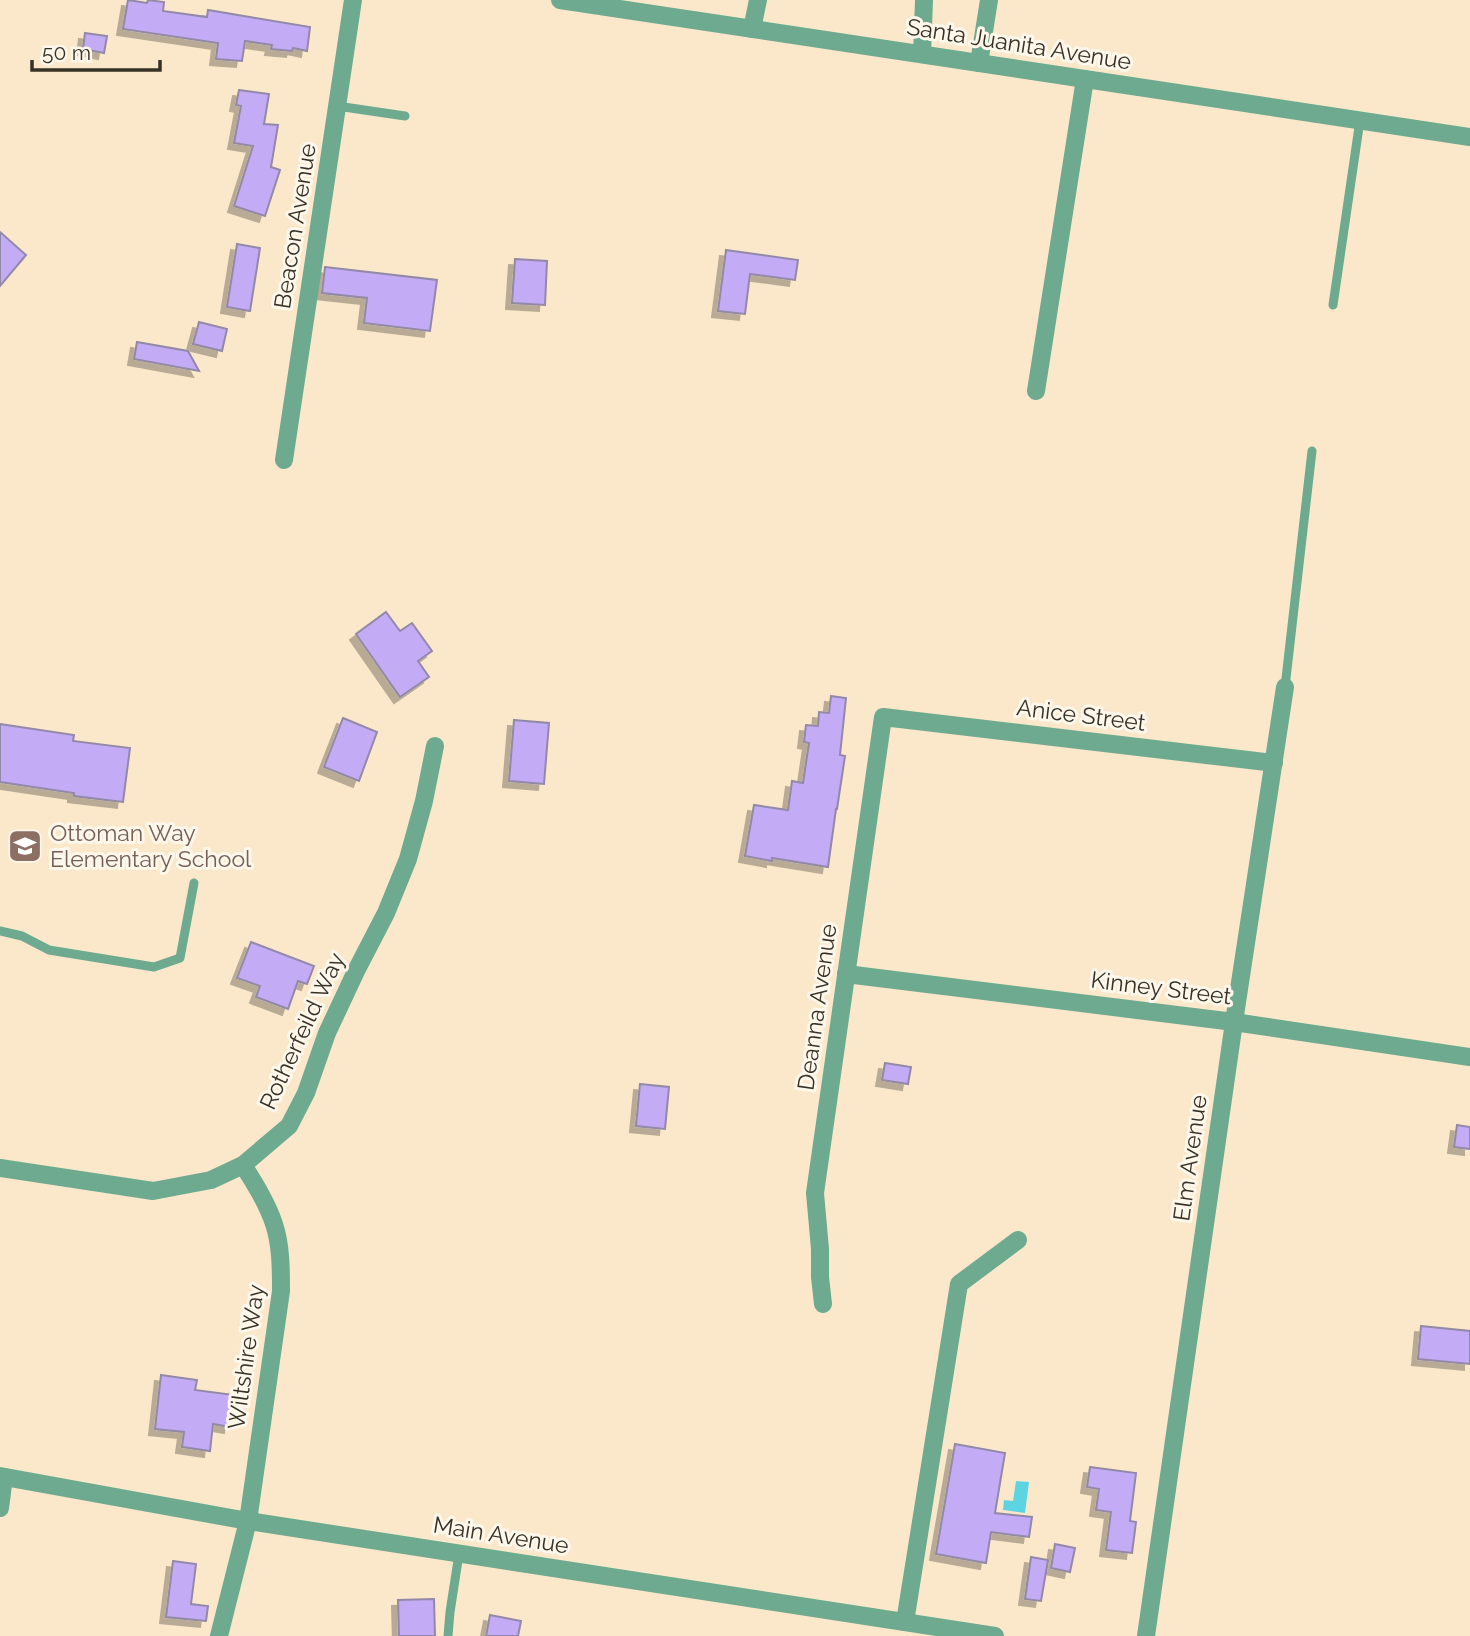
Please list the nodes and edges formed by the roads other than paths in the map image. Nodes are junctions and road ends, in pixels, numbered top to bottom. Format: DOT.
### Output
graph roads {
  1 [pos="353,0"];
  2 [pos="560,0"];
  3 [pos="566,0"];
  4 [pos="758,0"];
  5 [pos="924,0"];
  6 [pos="989,0"];
  7 [pos="752,29"];
  8 [pos="922,54"];
  9 [pos="979,63"];
  10 [pos="1086,79"];
  11 [pos="337,106"];
  12 [pos="405,116"];
  13 [pos="1360,120"];
  14 [pos="1470,137"];
  15 [pos="1333,306"];
  16 [pos="1036,391"];
  17 [pos="1312,451"];
  18 [pos="284,460"];
  19 [pos="1284,687"];
  20 [pos="883,717"];
  21 [pos="435,747"];
  22 [pos="1274,763"];
  23 [pos="194,883"];
  24 [pos="0,931"];
  25 [pos="846,974"];
  26 [pos="1234,1022"];
  27 [pos="1470,1057"];
  28 [pos="243,1165"];
  29 [pos="0,1168"];
  30 [pos="1018,1240"];
  31 [pos="822,1304"];
  32 [pos="2,1477"];
  33 [pos="0,1508"];
  34 [pos="248,1521"];
  35 [pos="459,1554"];
  36 [pos="905,1622"];
  37 [pos="219,1636"];
  38 [pos="448,1636"];
  39 [pos="995,1636"];
  40 [pos="1146,1636"];
  1 -- 11 [label="street, Beacon Avenue"];
  2 -- 3 [label="street, Santa Juanita Avenue"];
  3 -- 7 [label="street, Santa Juanita Avenue"];
  4 -- 7 [label="street"];
  5 -- 8 [label="street"];
  6 -- 9 [label="street"];
  7 -- 8 [label="street, Santa Juanita Avenue"];
  8 -- 9 [label="street, Santa Juanita Avenue"];
  9 -- 10 [label="street, Santa Juanita Avenue"];
  10 -- 13 [label="street, Santa Juanita Avenue"];
  10 -- 16 [label="street"];
  11 -- 12 [label="lane"];
  11 -- 18 [label="street, Beacon Avenue"];
  13 -- 14 [label="street, Santa Juanita Avenue"];
  13 -- 15 [label="lane"];
  17 -- 19 [label="lane"];
  19 -- 22 [label="street, Elm Avenue"];
  20 -- 22 [label="street, Anice Street"];
  20 -- 25 [label="street, Deanna Avenue"];
  21 -- 28 [label="street, Rotherfeild Way"];
  22 -- 26 [label="street, Elm Avenue"];
  23 -- 24 [label="lane"];
  25 -- 26 [label="street, Kinney Street"];
  25 -- 31 [label="street, Deanna Avenue"];
  26 -- 27 [label="street, Kinney Street"];
  26 -- 40 [label="street, Elm Avenue"];
  28 -- 29 [label="street, Rotherfeild Way"];
  28 -- 34 [label="street, Wiltshire Way"];
  30 -- 36 [label="street"];
  32 -- 33 [label="street"];
  32 -- 34 [label="street, Main Avenue"];
  34 -- 35 [label="street, Main Avenue"];
  34 -- 37 [label="street, Wiltshire Way"];
  35 -- 36 [label="street, Main Avenue"];
  35 -- 38 [label="lane"];
  36 -- 39 [label="street, Main Avenue"];
}
